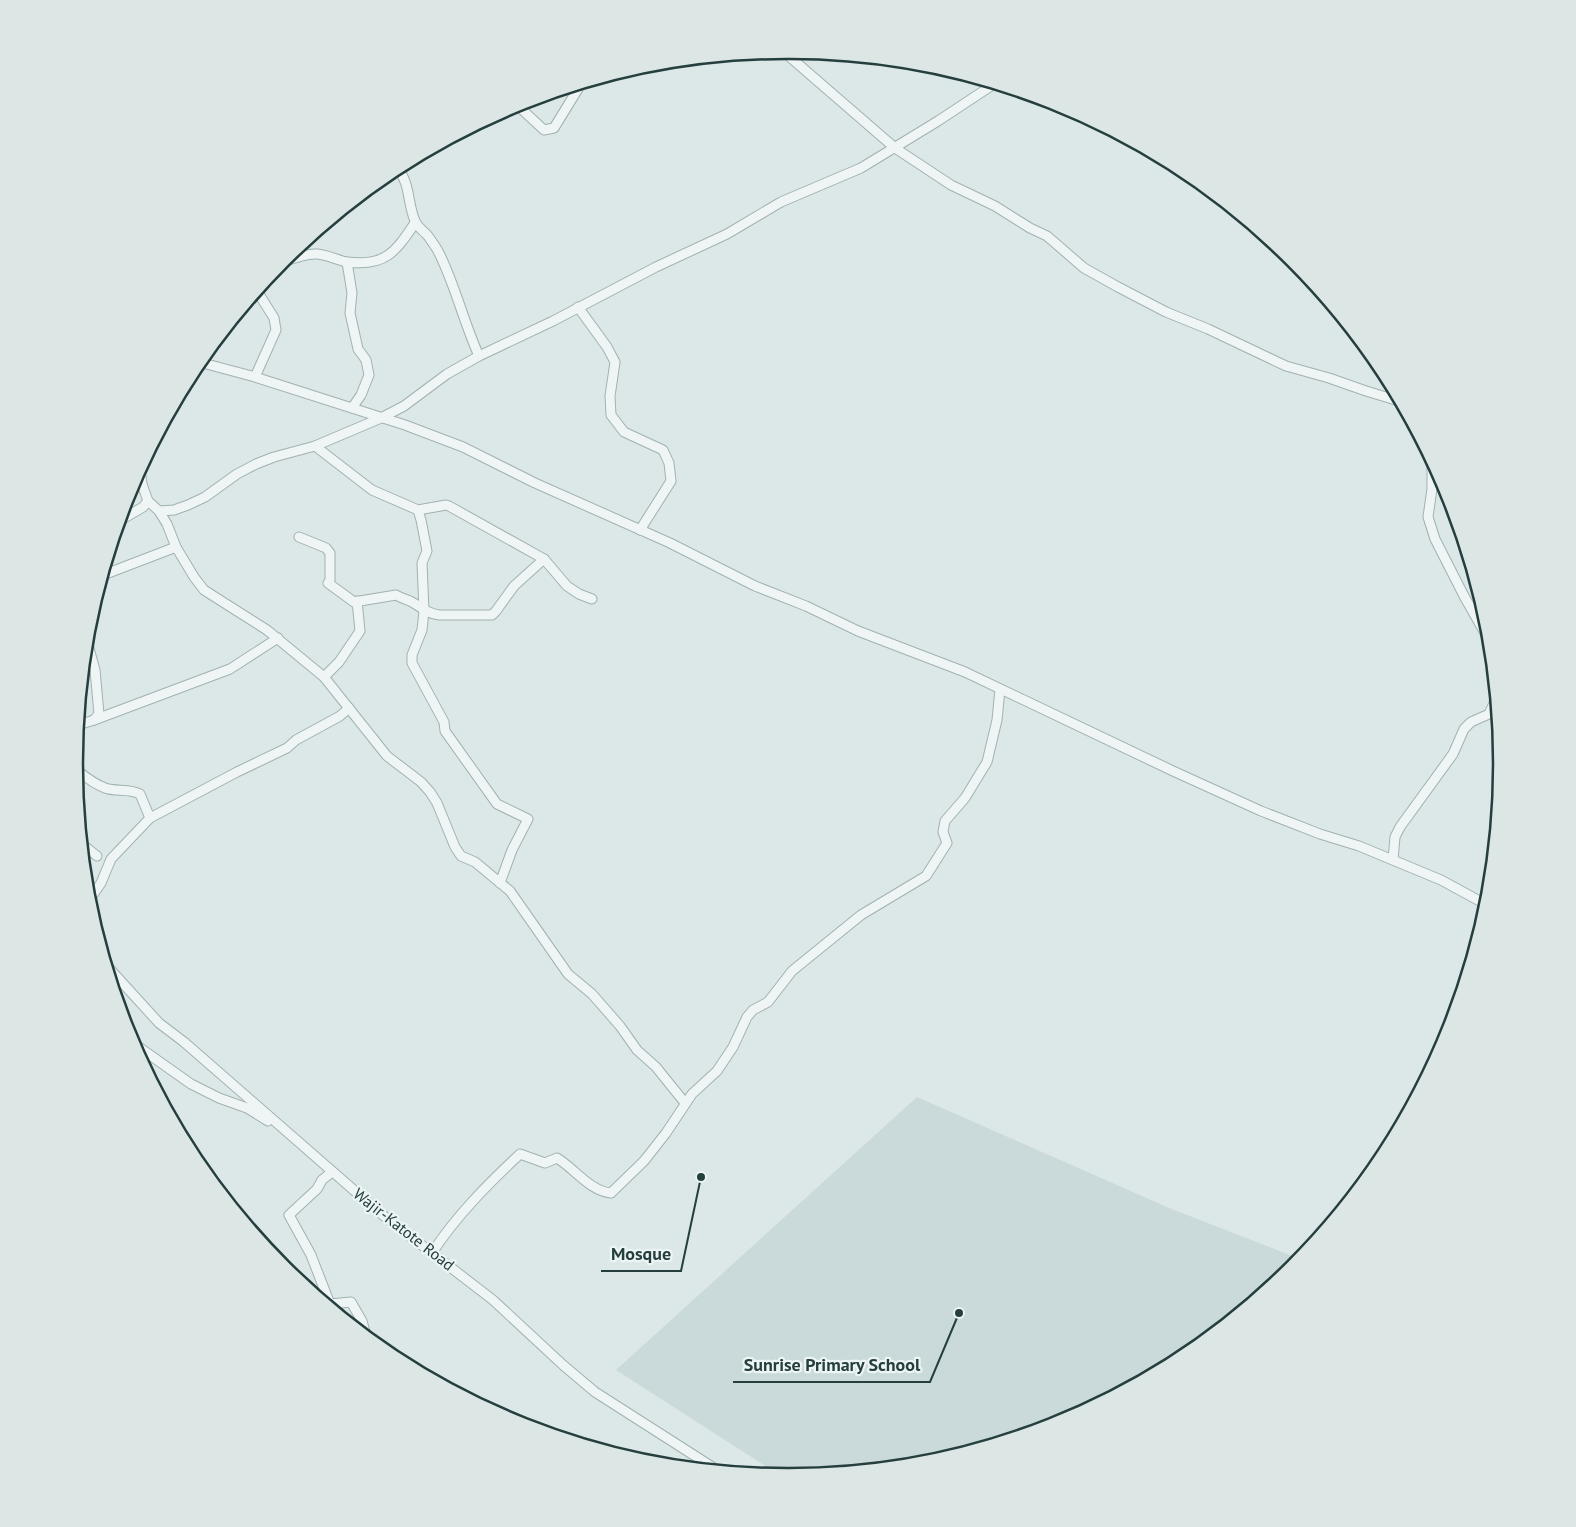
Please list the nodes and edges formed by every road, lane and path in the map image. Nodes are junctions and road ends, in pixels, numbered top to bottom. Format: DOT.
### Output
graph roads {
  1 [pos="793,59"];
  2 [pos="988,88"];
  3 [pos="576,92"];
  4 [pos="523,110"];
  5 [pos="895,148"];
  6 [pos="403,174"];
  7 [pos="415,223"];
  8 [pos="297,259"];
  9 [pos="347,262"];
  10 [pos="260,296"];
  11 [pos="578,307"];
  12 [pos="479,356"];
  13 [pos="207,364"];
  14 [pos="255,377"];
  15 [pos="1390,398"];
  16 [pos="352,408"];
  17 [pos="381,418"];
  18 [pos="315,446"];
  19 [pos="1432,479"];
  20 [pos="142,483"];
  21 [pos="148,501"];
  22 [pos="418,510"];
  23 [pos="159,511"];
  24 [pos="129,516"];
  25 [pos="640,530"];
  26 [pos="299,537"];
  27 [pos="176,546"];
  28 [pos="544,559"];
  29 [pos="110,572"];
  30 [pos="592,599"];
  31 [pos="357,601"];
  32 [pos="424,611"];
  33 [pos="1478,620"];
  34 [pos="278,638"];
  35 [pos="91,659"];
  36 [pos="324,677"];
  37 [pos="1000,689"];
  38 [pos="349,708"];
  39 [pos="1490,711"];
  40 [pos="94,720"];
  41 [pos="85,723"];
  42 [pos="83,775"];
  43 [pos="150,818"];
  44 [pos="89,850"];
  45 [pos="97,856"];
  46 [pos="1394,860"];
  47 [pos="500,883"];
  48 [pos="95,891"];
  49 [pos="1479,901"];
  50 [pos="117,977"];
  51 [pos="146,1054"];
  52 [pos="685,1103"];
  53 [pos="295,1139"];
  54 [pos="332,1172"];
  55 [pos="432,1253"];
  56 [pos="327,1296"];
  57 [pos="336,1303"];
  58 [pos="363,1326"];
  59 [pos="706,1463"];
  1 -- 5 [label="street"];
  2 -- 5 [label="street"];
  3 -- 4 [label="street"];
  5 -- 11 [label="street"];
  5 -- 15 [label="street"];
  6 -- 7 [label="street"];
  7 -- 9 [label="street"];
  7 -- 12 [label="street"];
  8 -- 9 [label="street"];
  9 -- 16 [label="street"];
  10 -- 14 [label="street"];
  11 -- 12 [label="street"];
  11 -- 25 [label="street"];
  12 -- 17 [label="street"];
  13 -- 14 [label="street"];
  14 -- 16 [label="street"];
  16 -- 17 [label="street"];
  17 -- 18 [label="street"];
  17 -- 25 [label="street"];
  18 -- 22 [label="street"];
  18 -- 23 [label="street"];
  19 -- 33 [label="street"];
  20 -- 21 [label="street"];
  21 -- 23 [label="street"];
  21 -- 24 [label="street"];
  22 -- 28 [label="street"];
  22 -- 32 [label="street"];
  23 -- 27 [label="street"];
  25 -- 37 [label="street"];
  26 -- 31 [label="street"];
  27 -- 29 [label="street"];
  27 -- 34 [label="street"];
  28 -- 30 [label="street"];
  28 -- 32 [label="street"];
  31 -- 32 [label="street"];
  31 -- 36 [label="street"];
  32 -- 47 [label="street"];
  34 -- 36 [label="street"];
  34 -- 40 [label="street"];
  35 -- 40 [label="street"];
  36 -- 38 [label="street"];
  37 -- 46 [label="street"];
  37 -- 52 [label="street"];
  38 -- 43 [label="street"];
  38 -- 47 [label="street"];
  39 -- 46 [label="street"];
  40 -- 41 [label="street"];
  42 -- 43 [label="street"];
  43 -- 48 [label="street"];
  44 -- 45 [label="street"];
  46 -- 49 [label="street"];
  47 -- 52 [label="street"];
  50 -- 53 [label="street, Wajir-Katote Road"];
  51 -- 53 [label="street"];
  52 -- 55 [label="street"];
  53 -- 54 [label="street, Wajir-Katote Road"];
  54 -- 55 [label="street, Wajir-Katote Road"];
  54 -- 56 [label="street"];
  55 -- 59 [label="street, Wajir-Katote Road"];
  57 -- 58 [label="street"];
}
